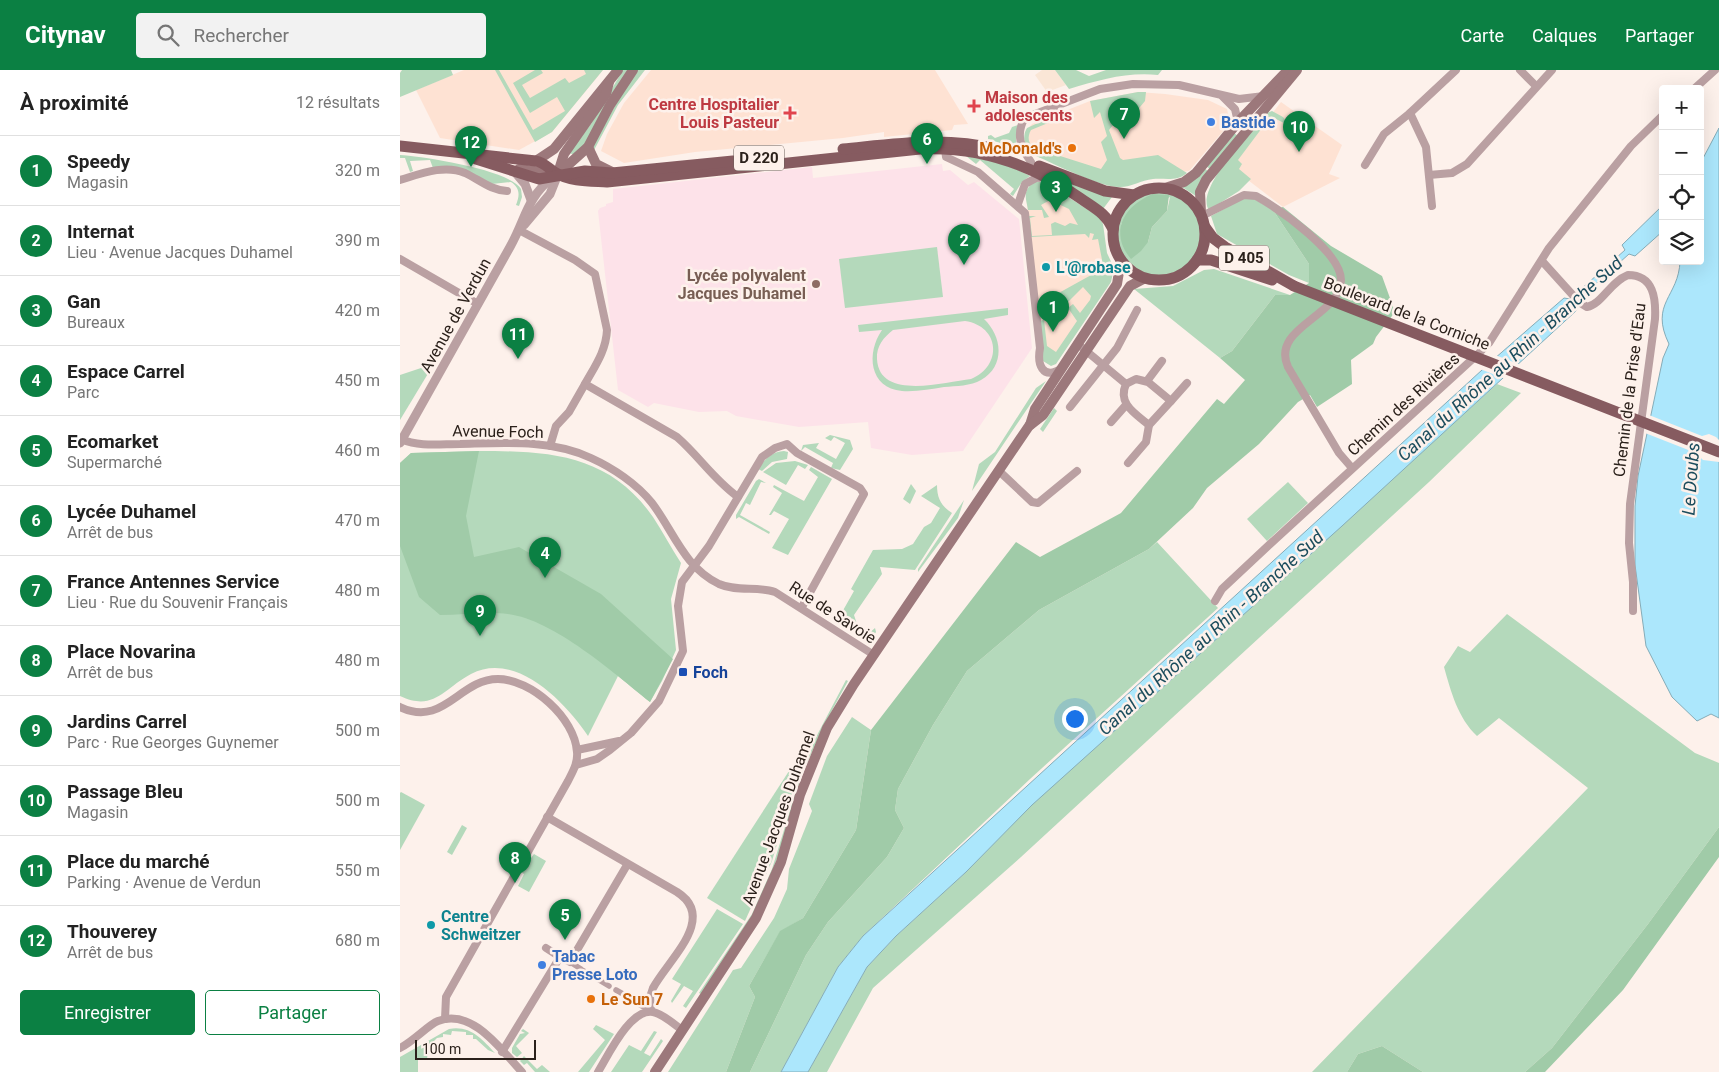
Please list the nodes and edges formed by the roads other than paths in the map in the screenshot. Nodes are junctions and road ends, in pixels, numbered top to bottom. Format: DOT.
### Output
graph roads {
  1 [pos="618,70"];
  2 [pos="633,70"];
  3 [pos="1288,70"];
  4 [pos="1297,70"];
  5 [pos="1456,70"];
  6 [pos="1520,70"];
  7 [pos="1552,70"];
  8 [pos="1715,70"];
  9 [pos="609,82"];
  10 [pos="1698,85"];
  11 [pos="1536,86"];
  12 [pos="1223,97"];
  13 [pos="1267,98"];
  14 [pos="1410,113"];
  15 [pos="1659,120"];
  16 [pos="1238,122"];
  17 [pos="400,146"];
  18 [pos="588,147"];
  19 [pos="945,149"];
  20 [pos="448,151"];
  21 [pos="536,161"];
  22 [pos="1031,162"];
  23 [pos="1365,165"];
  24 [pos="501,167"];
  25 [pos="515,172"];
  26 [pos="612,173"];
  27 [pos="558,174"];
  28 [pos="1429,175"];
  29 [pos="1046,177"];
  30 [pos="400,180"];
  31 [pos="1165,188"];
  32 [pos="507,192"];
  33 [pos="1134,194"];
  34 [pos="531,200"];
  35 [pos="1018,204"];
  36 [pos="1432,206"];
  37 [pos="1202,219"];
  38 [pos="1113,229"];
  39 [pos="519,230"];
  40 [pos="400,260"];
  41 [pos="1121,260"];
  42 [pos="1197,260"];
  43 [pos="1542,262"];
  44 [pos="1145,278"];
  45 [pos="1291,285"];
  46 [pos="478,304"];
  47 [pos="1136,310"];
  48 [pos="1083,347"];
  49 [pos="1162,361"];
  50 [pos="1104,364"];
  51 [pos="1062,368"];
  52 [pos="1147,381"];
  53 [pos="1186,383"];
  54 [pos="586,384"];
  55 [pos="1126,384"];
  56 [pos="1171,401"];
  57 [pos="1126,405"];
  58 [pos="1070,407"];
  59 [pos="1111,422"];
  60 [pos="1150,425"];
  61 [pos="1030,426"];
  62 [pos="401,441"];
  63 [pos="550,446"];
  64 [pos="1719,452"];
  65 [pos="1128,463"];
  66 [pos="1352,468"];
  67 [pos="999,471"];
  68 [pos="1077,471"];
  69 [pos="738,497"];
  70 [pos="693,566"];
  71 [pos="1214,601"];
  72 [pos="802,608"];
  73 [pos="1633,611"];
  74 [pos="874,656"];
  75 [pos="400,707"];
  76 [pos="622,740"];
  77 [pos="577,750"];
  78 [pos="576,765"];
  79 [pos="547,817"];
  80 [pos="627,865"];
  81 [pos="546,948"];
  82 [pos="560,957"];
  83 [pos="570,962"];
  84 [pos="609,986"];
  85 [pos="616,990"];
  86 [pos="652,1011"];
  87 [pos="445,1020"];
  88 [pos="682,1030"];
  89 [pos="400,1048"];
  90 [pos="502,1052"];
  91 [pos="522,1072"];
  92 [pos="598,1072"];
  93 [pos="655,1072"];
  1 -- 9 [label="main road"];
  2 -- 18 [label="main road"];
  3 -- 13 [label="main road"];
  4 -- 13 [label="main road"];
  5 -- 14 [label="street"];
  6 -- 11 [label="street"];
  7 -- 11 [label="street"];
  8 -- 10 [label="street"];
  9 -- 21 [label="main road"];
  9 -- 27 [label="main road"];
  11 -- 28 [label="street"];
  12 -- 13 [label="street"];
  12 -- 16 [label="street"];
  12 -- 22 [label="street"];
  13 -- 16 [label="main road"];
  13 -- 37 [label="main road"];
  14 -- 23 [label="street"];
  14 -- 28 [label="street"];
  15 -- 43 [label="street, Chemin des Rivières"];
  16 -- 31 [label="main road"];
  17 -- 20 [label="main road"];
  18 -- 26 [label="main road"];
  18 -- 27 [label="main road"];
  19 -- 27 [label="main road, D 220"];
  19 -- 29 [label="main road, D 220"];
  19 -- 35 [label="street"];
  20 -- 21 [label="main road"];
  20 -- 24 [label="main road"];
  21 -- 27 [label="main road"];
  22 -- 26 [label="main road, D 220"];
  22 -- 33 [label="main road, D 220"];
  24 -- 25 [label="main road"];
  24 -- 27 [label="main road, D 220"];
  25 -- 27 [label="main road"];
  25 -- 34 [label="street"];
  26 -- 27 [label="main road, D 220"];
  27 -- 34 [label="street, Avenue de Verdun"];
  27 -- 39 [label="street, Avenue de Verdun"];
  28 -- 36 [label="street"];
  29 -- 35 [label="street"];
  29 -- 38 [label="main road, D 220"];
  30 -- 32 [label="street"];
  31 -- 33 [label="main road"];
  31 -- 37 [label="main road"];
  33 -- 38 [label="main road"];
  34 -- 39 [label="street, Avenue de Verdun"];
  35 -- 51 [label="street"];
  37 -- 42 [label="main road"];
  37 -- 45 [label="main road, Boulevard de la Corniche / D 405"];
  37 -- 66 [label="street"];
  38 -- 41 [label="main road"];
  39 -- 46 [label="street, Avenue de Verdun"];
  39 -- 54 [label="street"];
  40 -- 46 [label="street"];
  41 -- 44 [label="main road"];
  41 -- 48 [label="main road, Avenue Jacques Duhamel"];
  42 -- 44 [label="main road"];
  42 -- 45 [label="main road, Boulevard de la Corniche / D 405"];
  43 -- 66 [label="street, Chemin des Rivières"];
  43 -- 73 [label="street, Chemin de la Prise d'Eau"];
  44 -- 48 [label="main road, Avenue Jacques Duhamel"];
  45 -- 64 [label="main road, Boulevard de la Corniche, bridge"];
  46 -- 62 [label="street, Avenue de Verdun"];
  47 -- 50 [label="street"];
  48 -- 50 [label="street"];
  48 -- 51 [label="main road, Avenue Jacques Duhamel"];
  48 -- 61 [label="main road, Avenue Jacques Duhamel"];
  49 -- 52 [label="street"];
  50 -- 55 [label="street"];
  50 -- 58 [label="street"];
  51 -- 61 [label="main road, Avenue Jacques Duhamel"];
  52 -- 55 [label="street"];
  52 -- 56 [label="street"];
  53 -- 56 [label="street"];
  54 -- 63 [label="street"];
  54 -- 69 [label="street"];
  55 -- 57 [label="street"];
  56 -- 60 [label="street"];
  57 -- 59 [label="street"];
  57 -- 60 [label="street"];
  60 -- 65 [label="street"];
  61 -- 67 [label="main road, Avenue Jacques Duhamel"];
  62 -- 63 [label="street, Avenue Foch"];
  63 -- 70 [label="street, Avenue Foch"];
  66 -- 71 [label="street, Chemin des Rivières"];
  67 -- 68 [label="street"];
  67 -- 74 [label="main road, Avenue Jacques Duhamel"];
  69 -- 70 [label="street"];
  69 -- 72 [label="street"];
  70 -- 72 [label="street, Rue de Savoie"];
  70 -- 76 [label="street"];
  72 -- 74 [label="street, Rue de Savoie"];
  74 -- 88 [label="main road, Avenue Jacques Duhamel"];
  75 -- 77 [label="street"];
  76 -- 77 [label="street"];
  76 -- 78 [label="street"];
  77 -- 78 [label="street"];
  78 -- 79 [label="street"];
  79 -- 80 [label="street"];
  79 -- 87 [label="street"];
  80 -- 83 [label="street"];
  80 -- 86 [label="street"];
  81 -- 82 [label="street"];
  82 -- 83 [label="street"];
  82 -- 90 [label="street"];
  83 -- 84 [label="street"];
  85 -- 86 [label="street"];
  86 -- 88 [label="street"];
  86 -- 92 [label="street"];
  87 -- 89 [label="street"];
  87 -- 90 [label="street"];
  88 -- 93 [label="main road, Avenue Jacques Duhamel"];
  90 -- 91 [label="street"];
}
